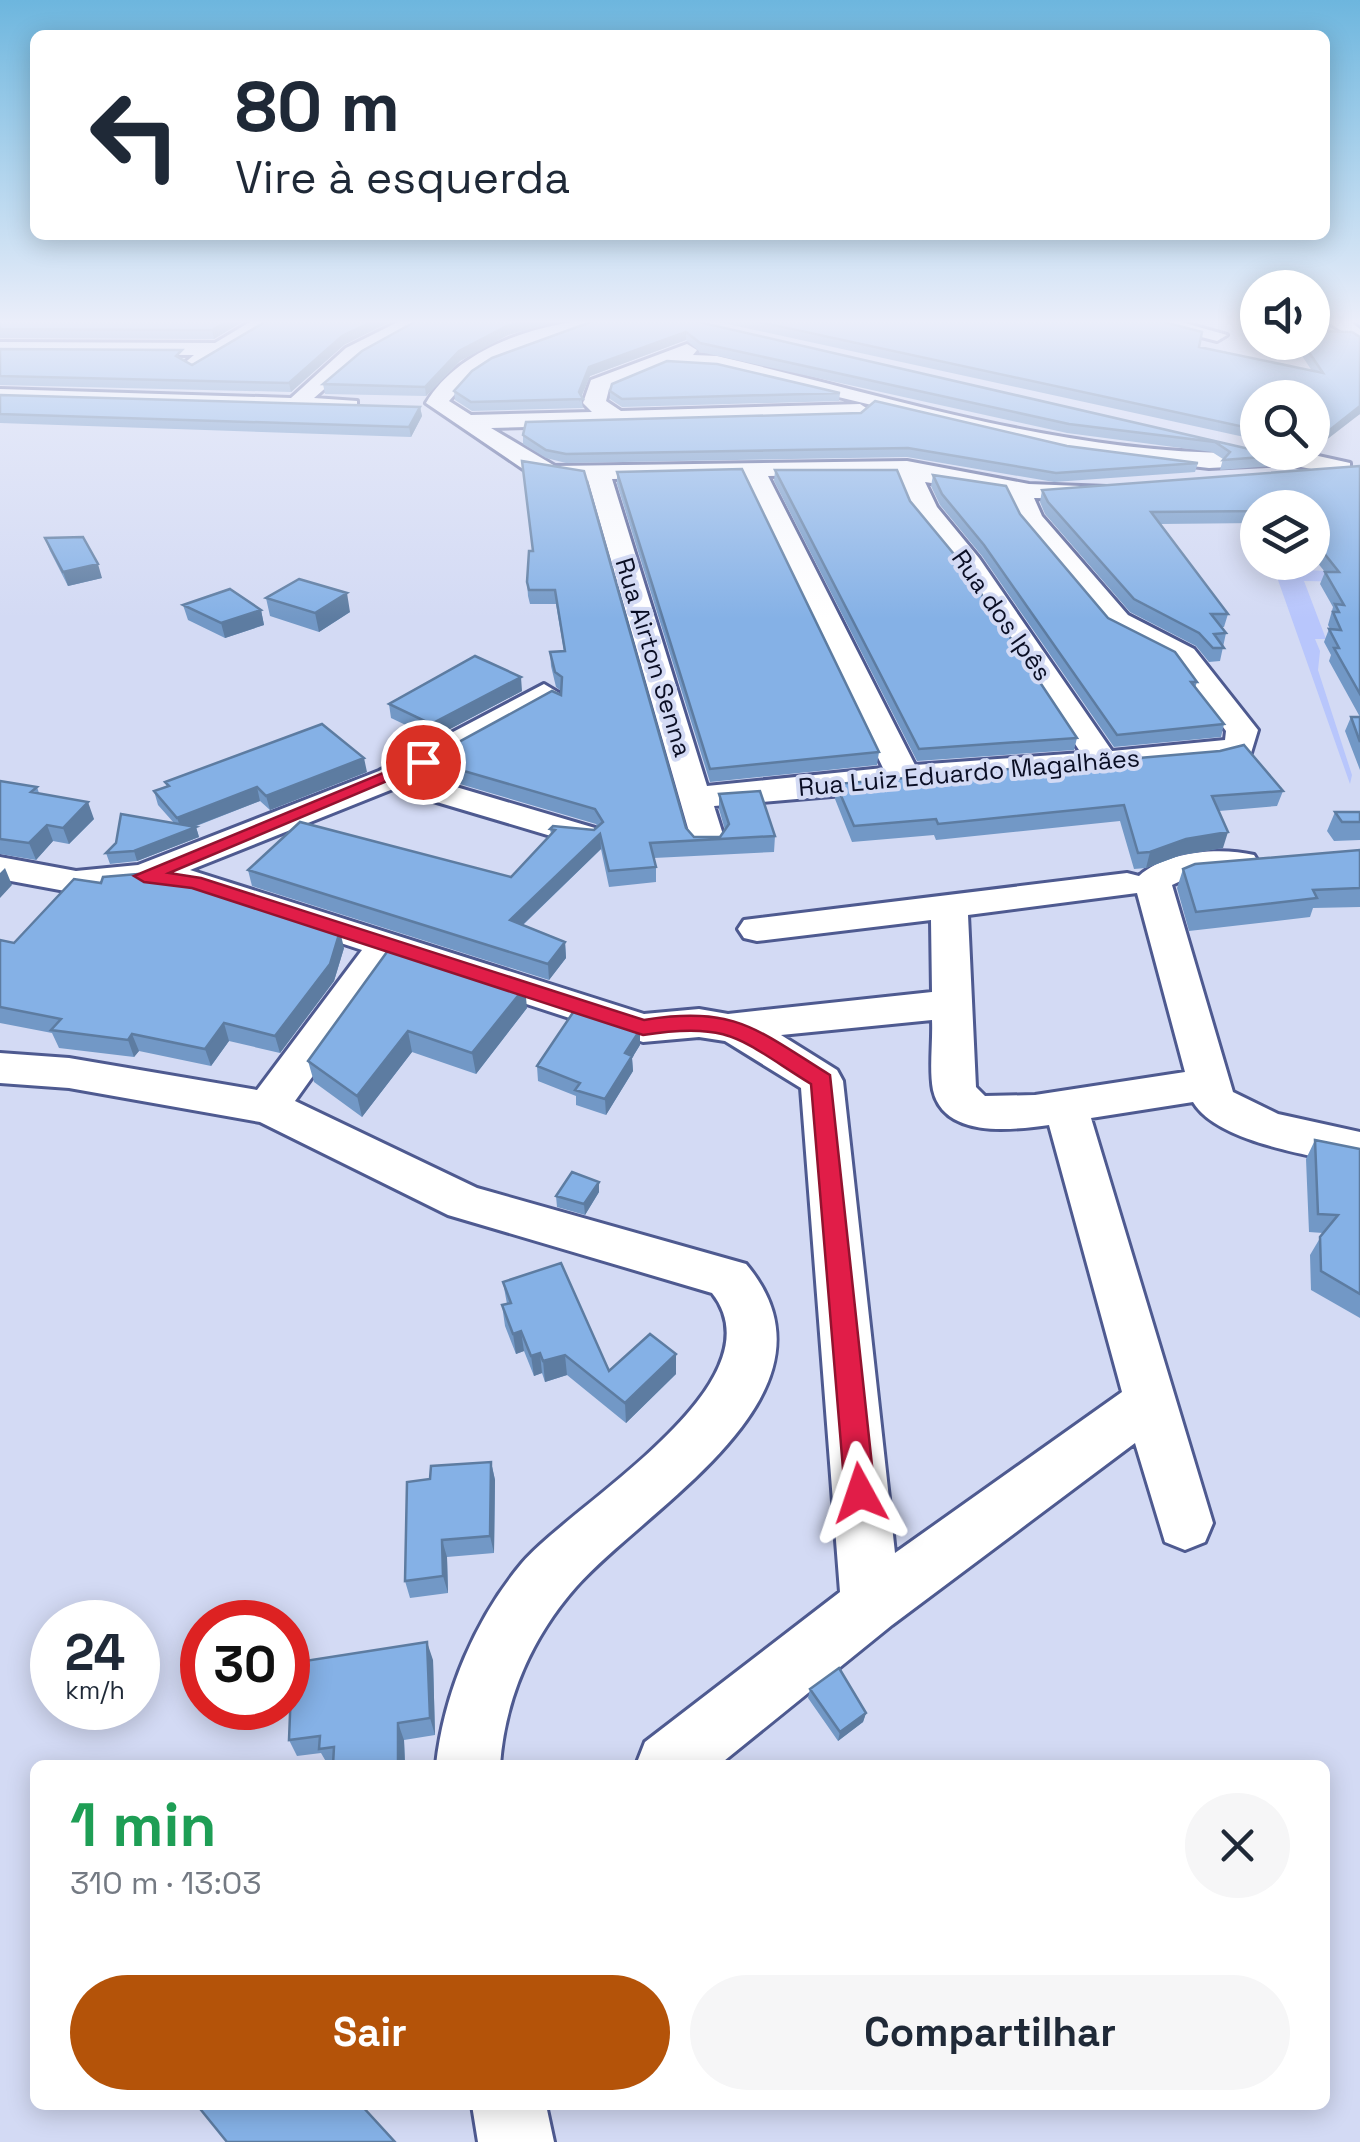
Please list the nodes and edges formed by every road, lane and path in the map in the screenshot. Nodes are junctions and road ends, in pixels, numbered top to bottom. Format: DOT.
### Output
graph roads {
  1 [pos="461,419"];
  2 [pos="557,419"];
  3 [pos="964,419"];
  4 [pos="466,422"];
  5 [pos="1195,437"];
  6 [pos="1240,447"];
  7 [pos="1240,462"];
  8 [pos="907,468"];
  9 [pos="1351,469"];
  10 [pos="753,470"];
  11 [pos="598,474"];
  12 [pos="1188,485"];
  13 [pos="1018,489"];
  14 [pos="1124,491"];
  15 [pos="544,693"];
  16 [pos="1102,760"];
  17 [pos="904,776"];
  18 [pos="391,778"];
  19 [pos="698,797"];
  20 [pos="583,835"];
  21 [pos="708,842"];
  22 [pos="1268,860"];
  23 [pos="0,868"];
  24 [pos="144,876"];
  25 [pos="1127,884"];
  26 [pos="949,906"];
  27 [pos="757,929"];
  28 [pos="388,944"];
  29 [pos="951,1004"];
  30 [pos="734,1026"];
  31 [pos="0,1068"];
  32 [pos="1210,1084"];
  33 [pos="268,1106"];
  34 [pos="1066,1106"];
  35 [pos="1360,1149"];
  36 [pos="1151,1401"];
  37 [pos="1185,1522"];
  38 [pos="871,1605"];
  39 [pos="468,1760"];
  40 [pos="674,1760"];
  41 [pos="510,2110"];
  42 [pos="516,2142"];
  1 -- 4 [label="street"];
  2 -- 4 [label="street"];
  3 -- 7 [label="street"];
  4 -- 11 [label="street"];
  5 -- 6 [label="street"];
  8 -- 10 [label="street"];
  8 -- 13 [label="street"];
  8 -- 16 [label="street, Rua dos Ipês"];
  9 -- 12 [label="street"];
  10 -- 11 [label="street"];
  10 -- 17 [label="street"];
  11 -- 19 [label="street, Rua Airton Senna"];
  13 -- 14 [label="street"];
  13 -- 16 [label="street, Rua Luiz Eduardo Magalhães"];
  15 -- 18 [label="street"];
  16 -- 17 [label="street, Rua Luiz Eduardo Magalhães"];
  17 -- 19 [label="street, Rua Luiz Eduardo Magalhães"];
  18 -- 20 [label="street"];
  18 -- 24 [label="street"];
  19 -- 21 [label="street, Rua Airton Senna"];
  22 -- 32 [label="street"];
  23 -- 24 [label="street"];
  24 -- 28 [label="street"];
  25 -- 26 [label="street"];
  26 -- 27 [label="street"];
  26 -- 29 [label="street"];
  28 -- 30 [label="street"];
  28 -- 33 [label="street"];
  29 -- 30 [label="street"];
  29 -- 34 [label="street"];
  30 -- 38 [label="street"];
  31 -- 33 [label="street"];
  32 -- 34 [label="street"];
  32 -- 35 [label="street"];
  33 -- 39 [label="street"];
  34 -- 36 [label="street"];
  36 -- 37 [label="street"];
  36 -- 38 [label="street"];
  38 -- 40 [label="street"];
  41 -- 42 [label="street"];
}
